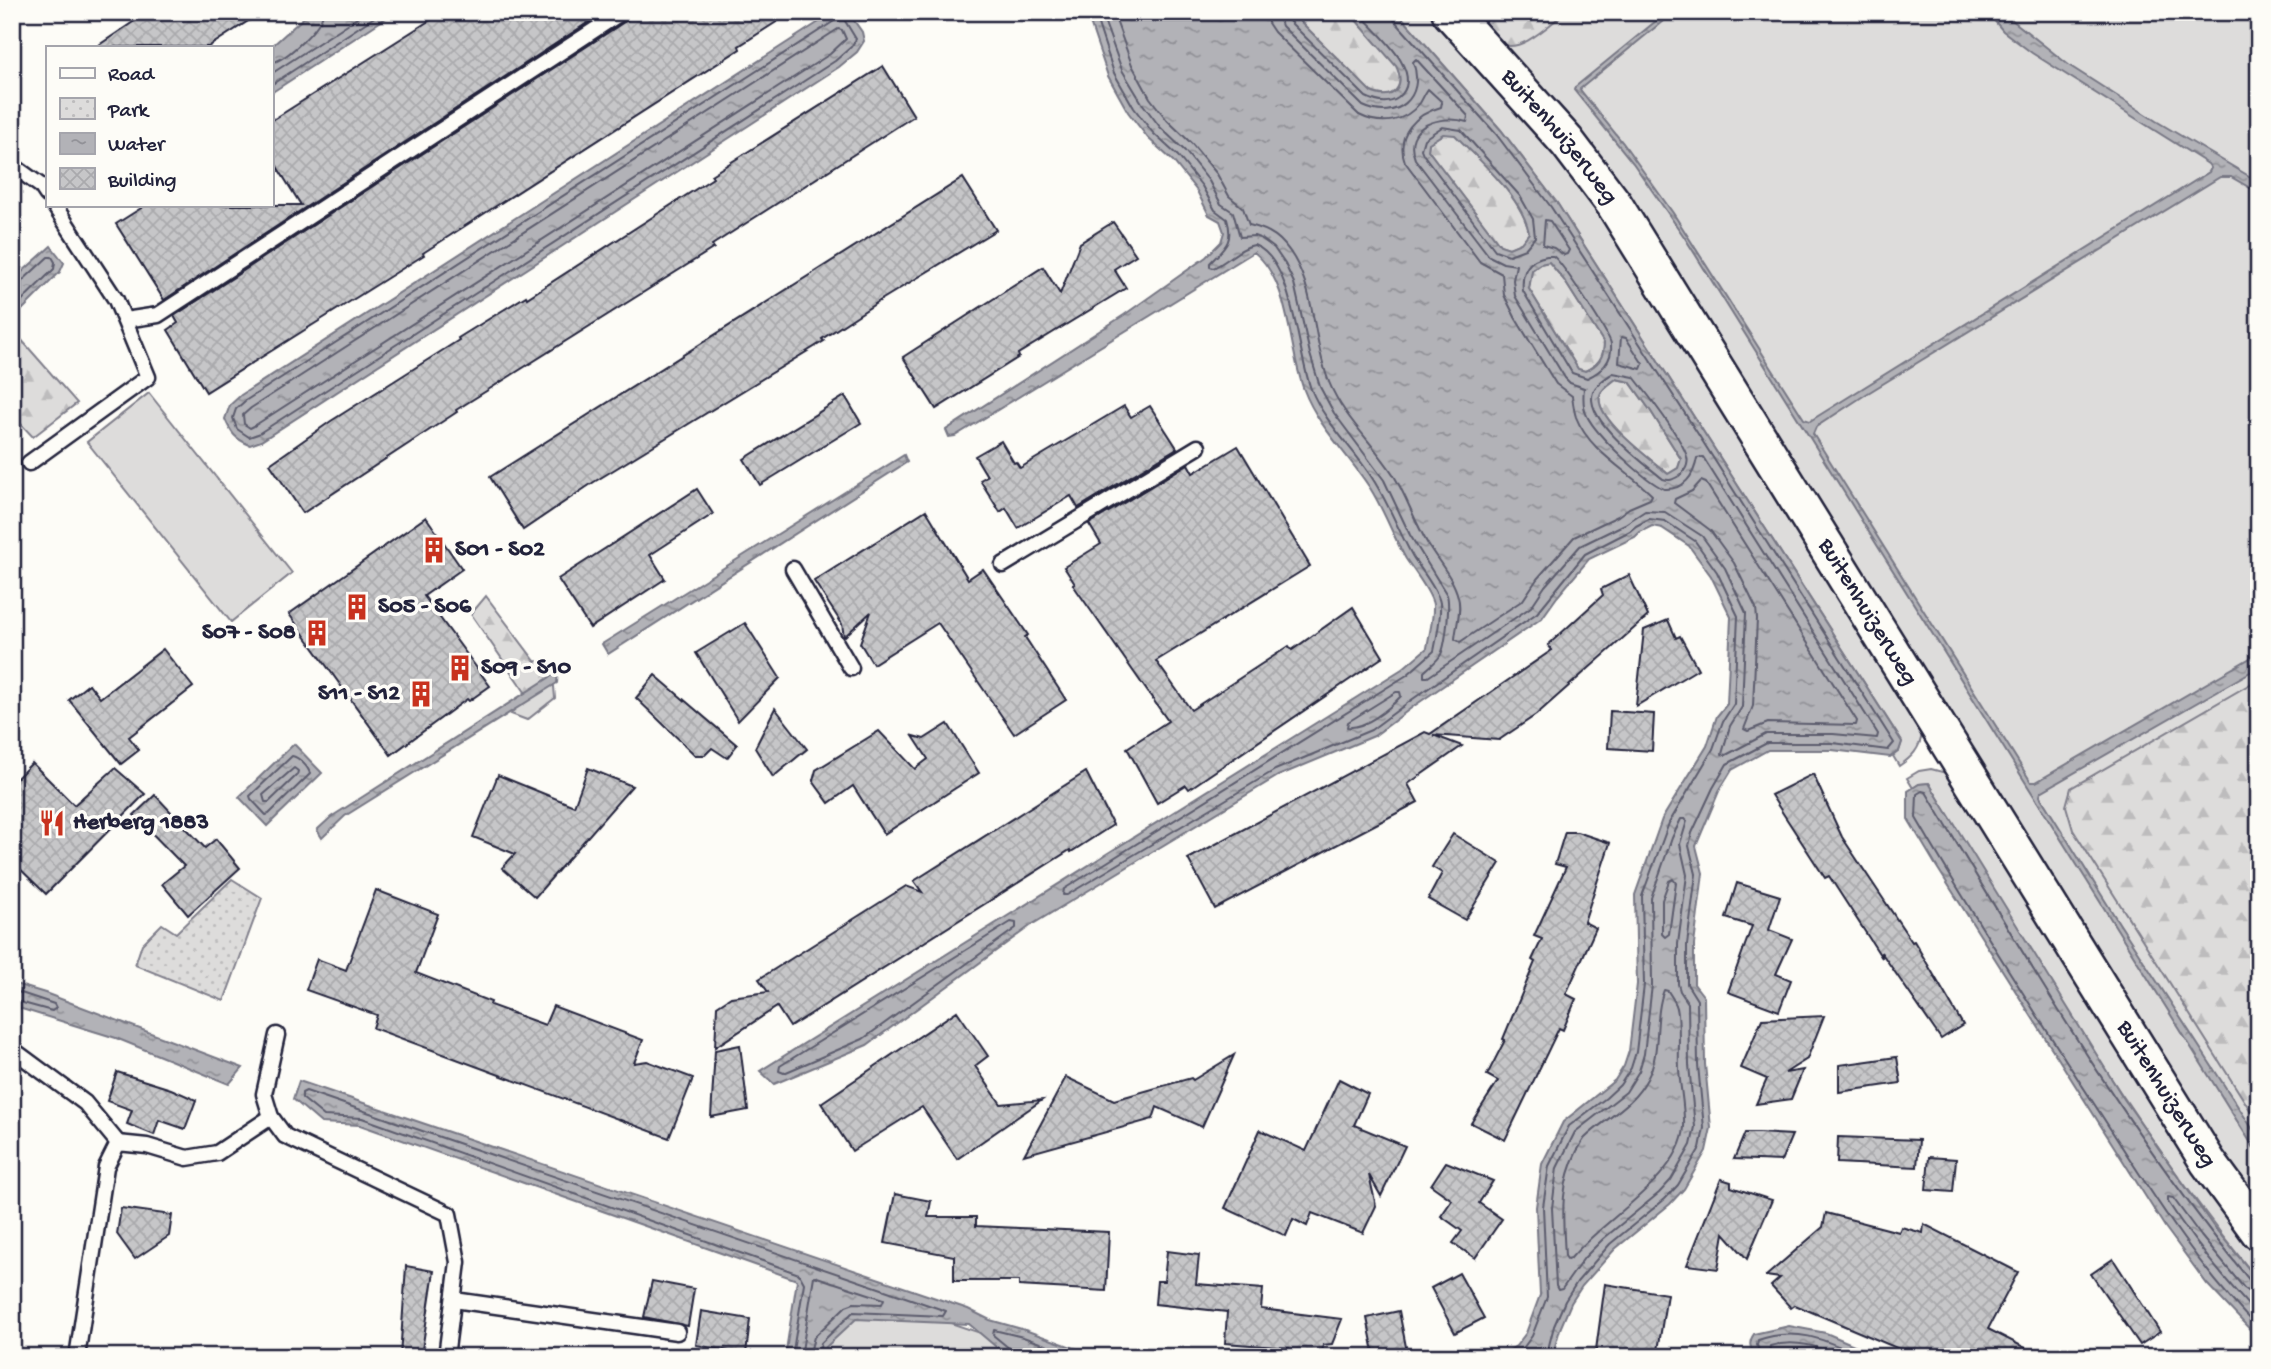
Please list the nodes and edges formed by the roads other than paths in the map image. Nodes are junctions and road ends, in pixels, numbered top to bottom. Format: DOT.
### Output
graph roads {
  1 [pos="622,12"];
  2 [pos="1450,12"];
  3 [pos="12,165"];
  4 [pos="46,194"];
  5 [pos="55,206"];
  6 [pos="125,320"];
  7 [pos="1198,447"];
  8 [pos="29,463"];
  9 [pos="1003,565"];
  10 [pos="793,569"];
  11 [pos="850,668"];
  12 [pos="277,1035"];
  13 [pos="12,1049"];
  14 [pos="271,1117"];
  15 [pos="118,1143"];
  16 [pos="2259,1232"];
  17 [pos="454,1300"];
  18 [pos="677,1332"];
  19 [pos="77,1357"];
  20 [pos="446,1357"];
  1 -- 6 [label="lane"];
  2 -- 16 [label="street, Buitenhuizerweg"];
  3 -- 4 [label="lane"];
  5 -- 6 [label="lane"];
  6 -- 8 [label="lane"];
  7 -- 9 [label="lane"];
  10 -- 11 [label="lane"];
  12 -- 14 [label="lane"];
  13 -- 15 [label="lane"];
  14 -- 15 [label="lane"];
  14 -- 17 [label="lane"];
  15 -- 19 [label="lane"];
  17 -- 18 [label="lane"];
  17 -- 20 [label="lane"];
}
